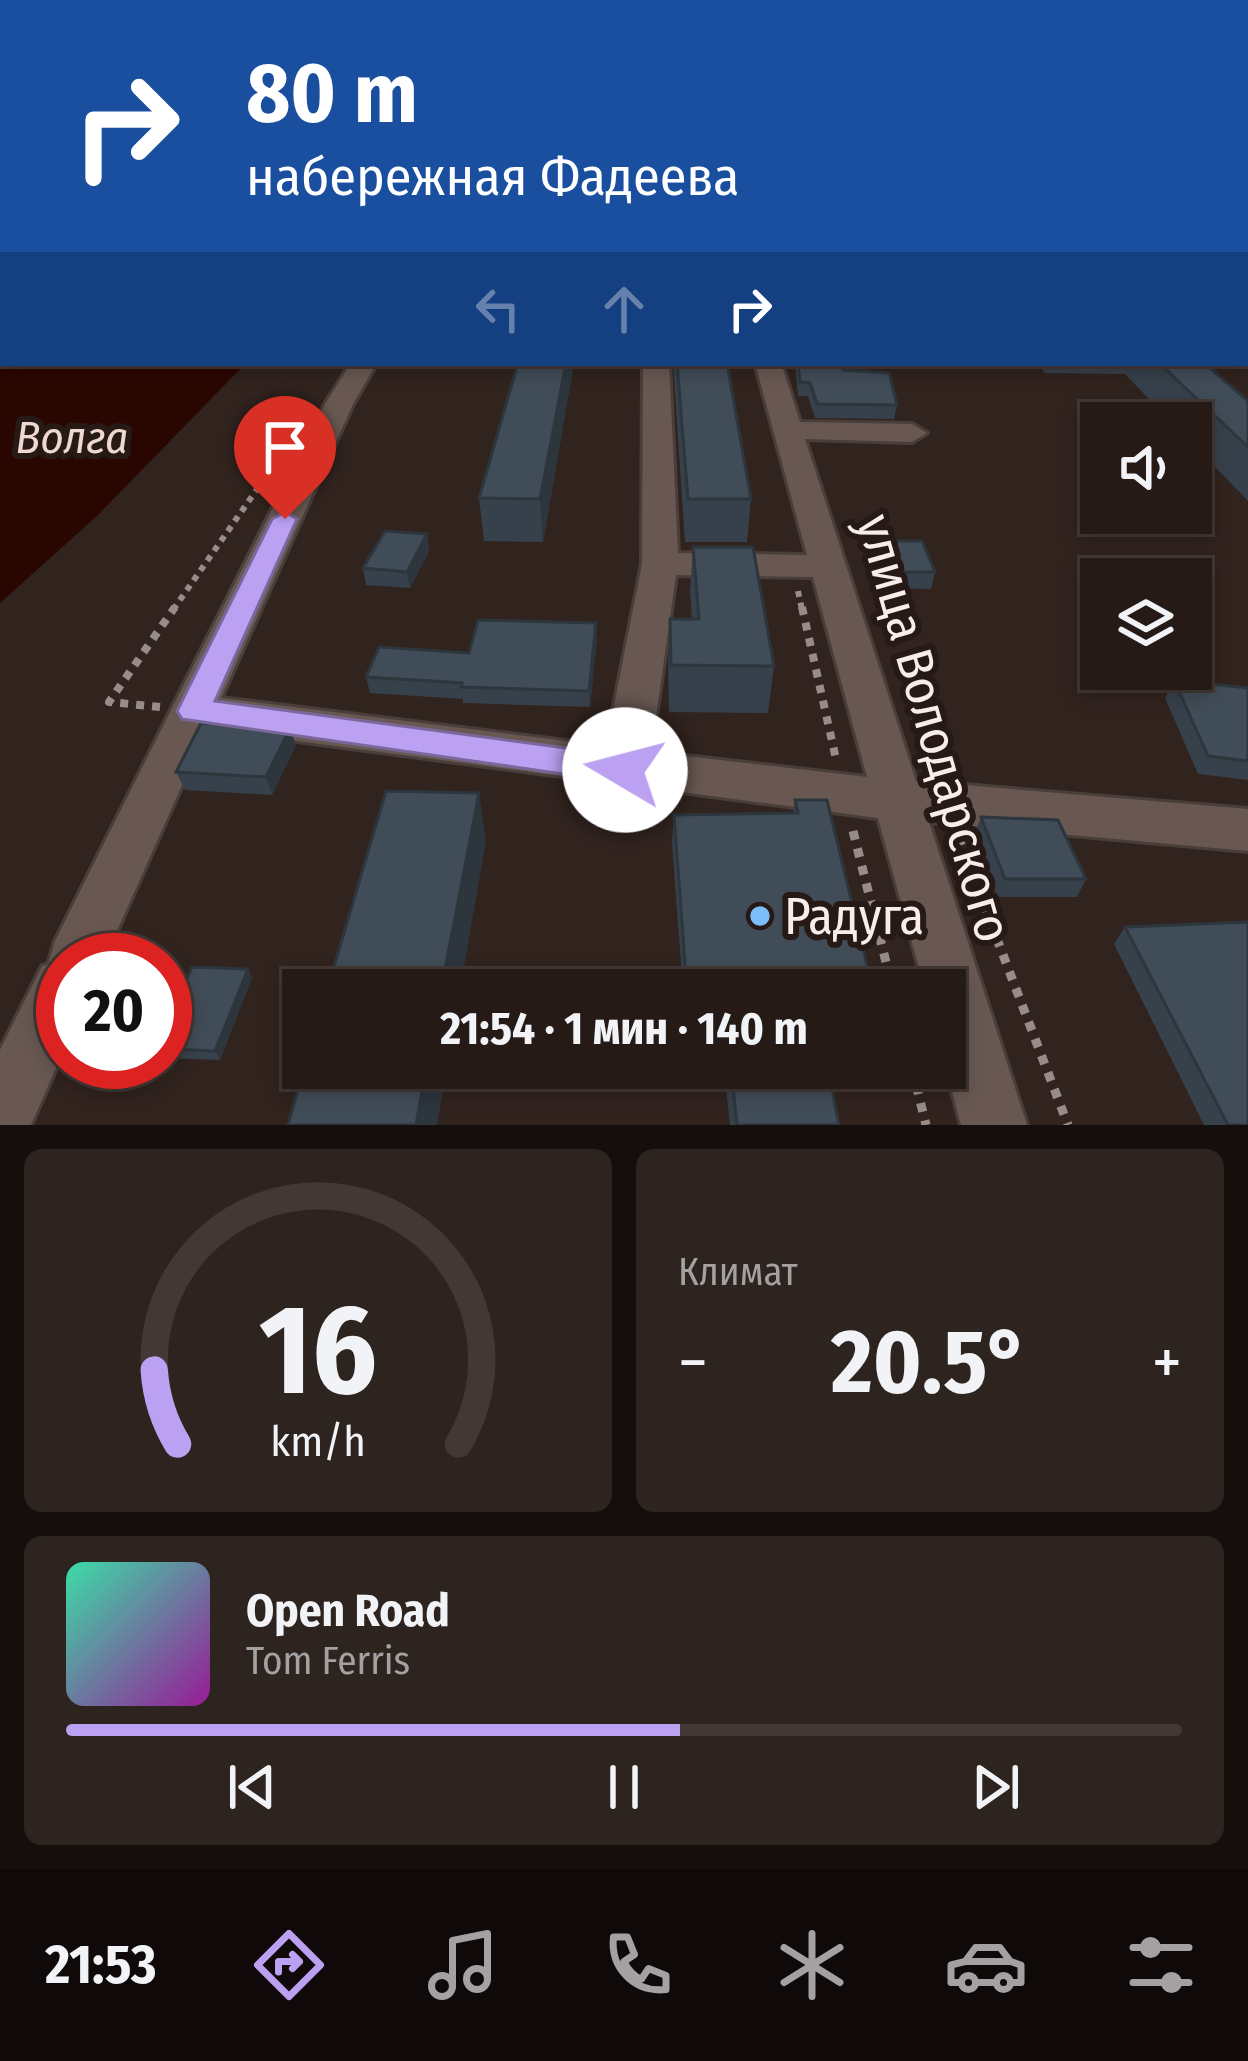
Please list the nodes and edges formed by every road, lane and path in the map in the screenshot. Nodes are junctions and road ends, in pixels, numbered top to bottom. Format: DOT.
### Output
graph roads {
  1 [pos="362,366"];
  2 [pos="656,366"];
  3 [pos="769,366"];
  4 [pos="788,430"];
  5 [pos="912,433"];
  6 [pos="280,457"];
  7 [pos="660,564"];
  8 [pos="810,566"];
  9 [pos="905,692"];
  10 [pos="194,711"];
  11 [pos="625,770"];
  12 [pos="844,795"];
  13 [pos="920,799"];
  14 [pos="1248,830"];
  15 [pos="88,933"];
  16 [pos="887,969"];
  17 [pos="36,1043"];
  18 [pos="917,1089"];
  19 [pos="0,1119"];
  20 [pos="926,1125"];
  21 [pos="994,1125"];
  22 [pos="1068,1125"];
  1 -- 10 [label="street"];
  2 -- 7 [label="street"];
  3 -- 4 [label="street, улица Володарского"];
  4 -- 5 [label="street"];
  4 -- 8 [label="street, улица Володарского"];
  6 -- 10 [label="path"];
  7 -- 8 [label="street"];
  7 -- 11 [label="street"];
  8 -- 12 [label="path"];
  8 -- 13 [label="street, улица Володарского"];
  9 -- 13 [label="path"];
  10 -- 11 [label="street"];
  10 -- 15 [label="street"];
  11 -- 12 [label="street"];
  12 -- 13 [label="street"];
  12 -- 16 [label="path"];
  13 -- 14 [label="street"];
  13 -- 21 [label="street, улица Володарского"];
  13 -- 22 [label="path"];
  17 -- 19 [label="street"];
  18 -- 20 [label="path"];
}
